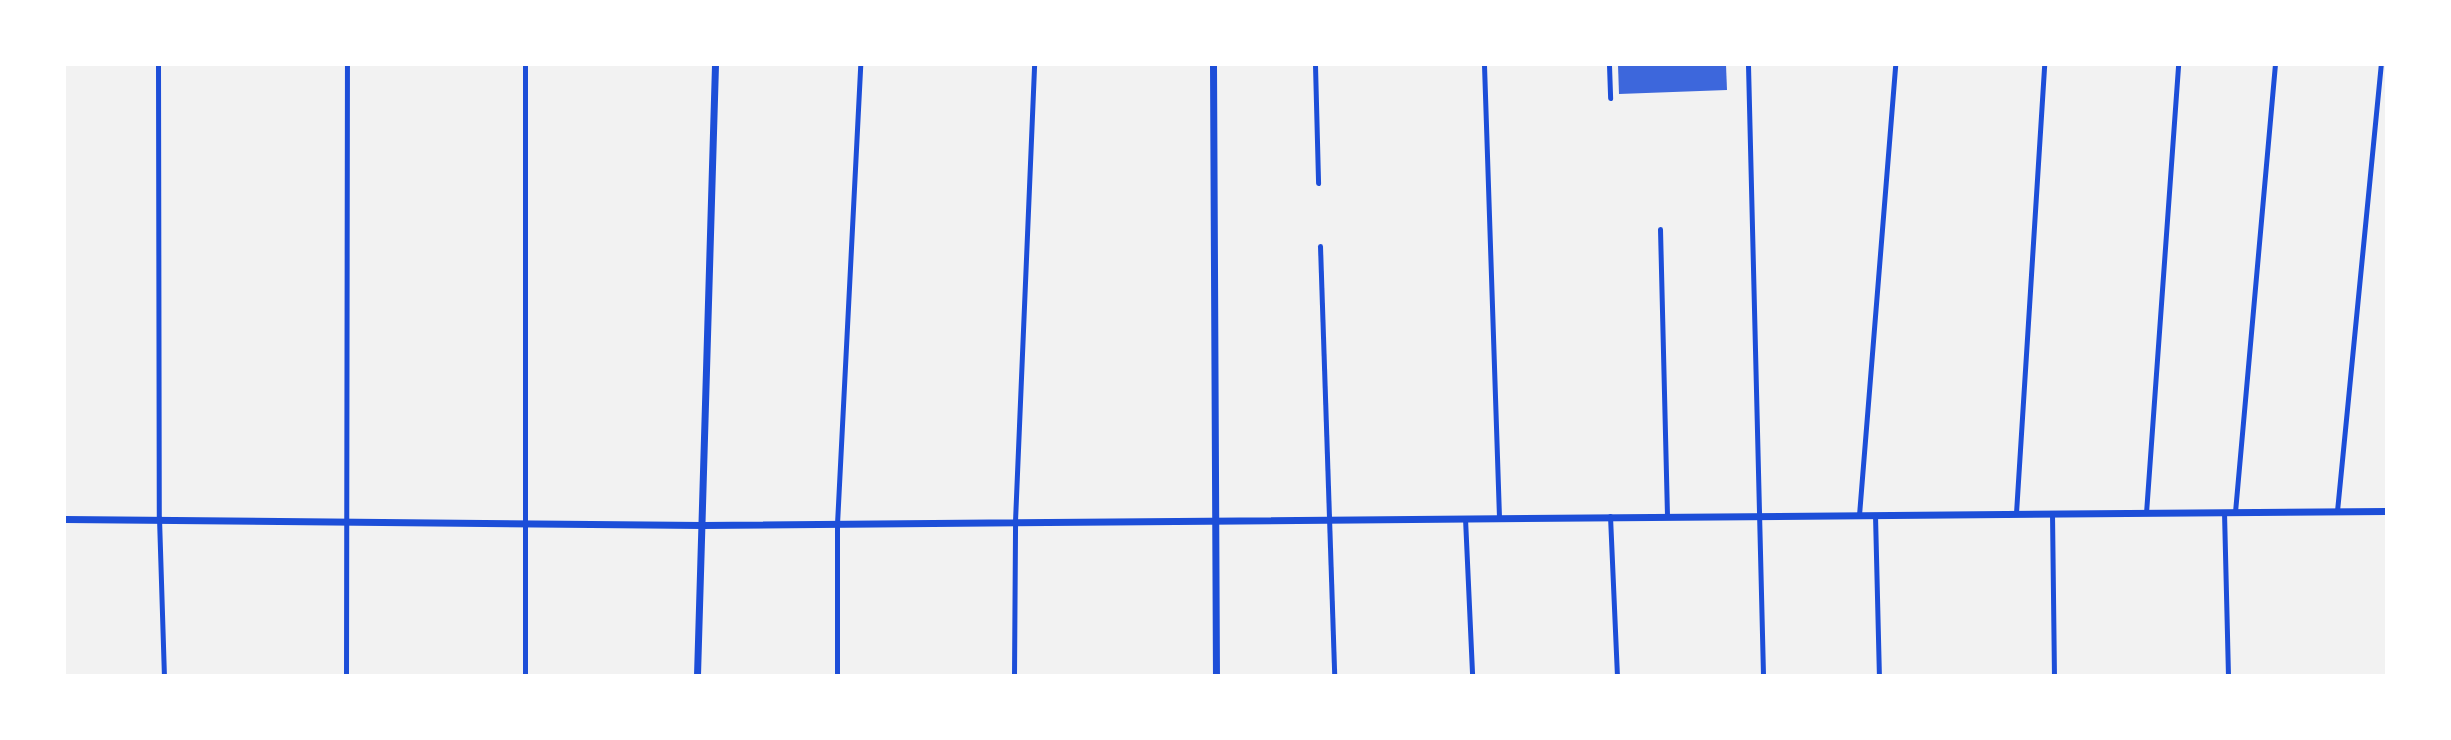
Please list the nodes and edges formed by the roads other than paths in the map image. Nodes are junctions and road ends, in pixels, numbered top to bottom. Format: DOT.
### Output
graph roads {
  1 [pos="158,65"];
  2 [pos="347,65"];
  3 [pos="525,65"];
  4 [pos="715,65"];
  5 [pos="860,65"];
  6 [pos="1034,65"];
  7 [pos="1213,65"];
  8 [pos="1315,65"];
  9 [pos="1483,65"];
  10 [pos="1609,65"];
  11 [pos="1748,65"];
  12 [pos="1895,65"];
  13 [pos="2044,65"];
  14 [pos="2178,65"];
  15 [pos="2275,65"];
  16 [pos="2381,65"];
  17 [pos="1610,97"];
  18 [pos="1318,183"];
  19 [pos="1660,229"];
  20 [pos="1320,246"];
  21 [pos="2337,511"];
  22 [pos="2386,511"];
  23 [pos="2224,512"];
  24 [pos="2235,512"];
  25 [pos="2016,513"];
  26 [pos="2052,513"];
  27 [pos="2146,513"];
  28 [pos="1757,515"];
  29 [pos="1859,515"];
  30 [pos="1875,515"];
  31 [pos="1611,516"];
  32 [pos="1667,516"];
  33 [pos="1465,517"];
  34 [pos="1499,517"];
  35 [pos="159,518"];
  36 [pos="65,519"];
  37 [pos="1213,519"];
  38 [pos="1329,519"];
  39 [pos="348,520"];
  40 [pos="1015,521"];
  41 [pos="525,522"];
  42 [pos="837,524"];
  43 [pos="702,525"];
  44 [pos="164,675"];
  45 [pos="346,675"];
  46 [pos="525,675"];
  47 [pos="697,675"];
  48 [pos="836,675"];
  49 [pos="1014,675"];
  50 [pos="1216,675"];
  51 [pos="1334,675"];
  52 [pos="1472,675"];
  53 [pos="1617,675"];
  54 [pos="1763,675"];
  55 [pos="1879,675"];
  56 [pos="2054,675"];
  57 [pos="2228,675"];
  1 -- 35 [label="lane"];
  2 -- 39 [label="lane"];
  3 -- 41 [label="lane"];
  4 -- 43 [label="street"];
  5 -- 42 [label="lane"];
  6 -- 40 [label="lane"];
  7 -- 37 [label="street"];
  8 -- 18 [label="lane"];
  9 -- 34 [label="lane"];
  10 -- 17 [label="lane"];
  11 -- 28 [label="lane"];
  12 -- 29 [label="lane"];
  13 -- 25 [label="lane"];
  14 -- 27 [label="lane"];
  15 -- 24 [label="lane"];
  16 -- 21 [label="lane"];
  19 -- 32 [label="lane"];
  20 -- 38 [label="lane"];
  21 -- 22 [label="street"];
  21 -- 24 [label="street"];
  23 -- 24 [label="street"];
  23 -- 27 [label="street"];
  23 -- 57 [label="lane"];
  25 -- 26 [label="street"];
  25 -- 30 [label="street"];
  26 -- 27 [label="street"];
  26 -- 56 [label="lane"];
  28 -- 29 [label="street"];
  28 -- 32 [label="street"];
  28 -- 54 [label="lane"];
  29 -- 30 [label="street"];
  30 -- 55 [label="lane"];
  31 -- 32 [label="street"];
  31 -- 34 [label="street"];
  31 -- 53 [label="lane"];
  33 -- 34 [label="street"];
  33 -- 38 [label="street"];
  33 -- 52 [label="lane"];
  35 -- 36 [label="street"];
  35 -- 39 [label="street"];
  35 -- 44 [label="lane"];
  37 -- 38 [label="street"];
  37 -- 40 [label="street"];
  37 -- 50 [label="street"];
  38 -- 51 [label="lane"];
  39 -- 41 [label="street"];
  39 -- 45 [label="lane"];
  40 -- 42 [label="street"];
  40 -- 49 [label="lane"];
  41 -- 43 [label="street"];
  41 -- 46 [label="lane"];
  42 -- 43 [label="street"];
  42 -- 48 [label="lane"];
  43 -- 47 [label="street"];
}
